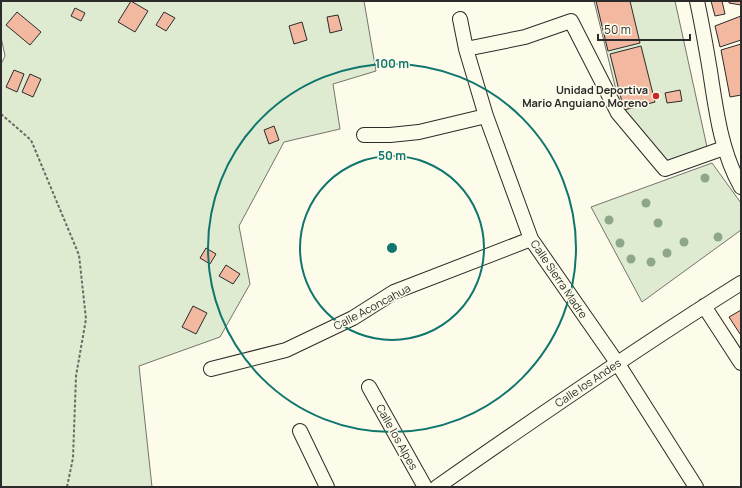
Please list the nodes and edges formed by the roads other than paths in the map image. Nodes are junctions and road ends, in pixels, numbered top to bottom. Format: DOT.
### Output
graph roads {
  1 [pos="697,1"];
  2 [pos="460,19"];
  3 [pos="466,49"];
  4 [pos="486,116"];
  5 [pos="364,135"];
  6 [pos="724,148"];
  7 [pos="741,187"];
  8 [pos="531,239"];
  9 [pos="741,283"];
  10 [pos="704,306"];
  11 [pos="741,363"];
  12 [pos="618,364"];
  13 [pos="211,369"];
  14 [pos="369,387"];
  15 [pos="300,430"];
  16 [pos="327,487"];
  17 [pos="426,487"];
  18 [pos="437,487"];
  19 [pos="696,487"];
  1 -- 6 [label="street"];
  2 -- 3 [label="street, Calle Sierra Madre"];
  3 -- 4 [label="street, Calle Sierra Madre"];
  3 -- 6 [label="street"];
  4 -- 5 [label="street"];
  4 -- 8 [label="street, Calle Sierra Madre"];
  6 -- 7 [label="street"];
  8 -- 12 [label="street, Calle Sierra Madre"];
  8 -- 13 [label="street, Calle Aconcahua"];
  9 -- 10 [label="street, Calle los Andes"];
  10 -- 11 [label="street"];
  10 -- 12 [label="street, Calle los Andes"];
  12 -- 18 [label="street, Calle los Andes"];
  12 -- 19 [label="street, Calle Sierra Madre"];
  14 -- 17 [label="street, Calle los Alpes"];
  15 -- 16 [label="street"];
}
